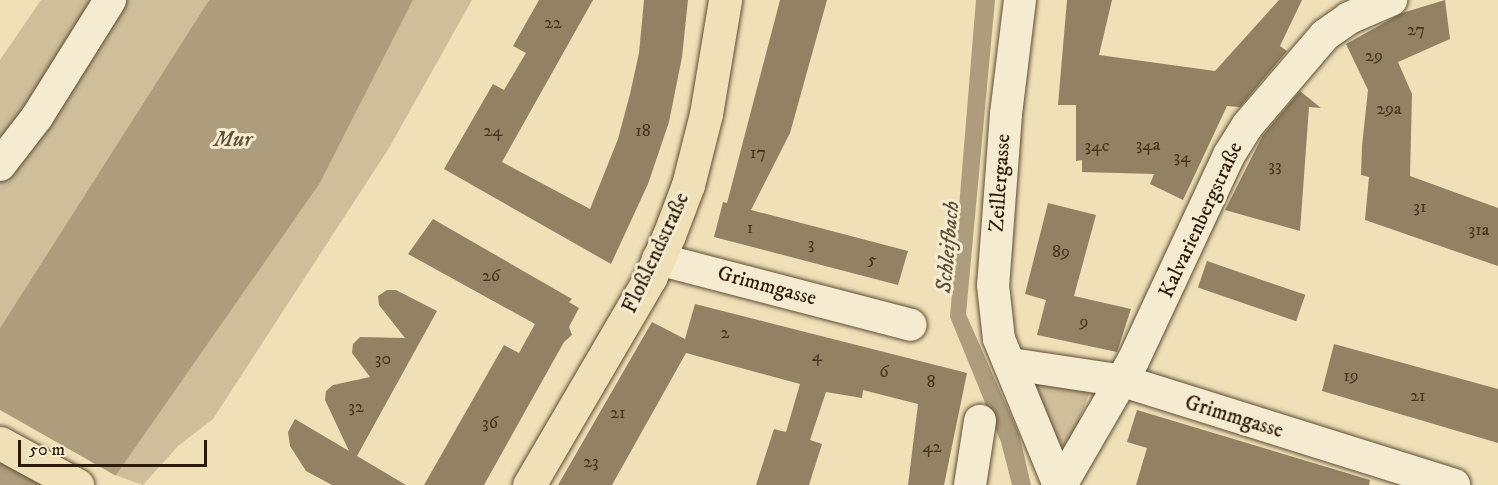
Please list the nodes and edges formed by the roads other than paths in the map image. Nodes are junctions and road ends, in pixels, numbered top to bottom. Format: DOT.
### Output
graph roads {
  1 [pos="110,0"];
  2 [pos="725,0"];
  3 [pos="1020,0"];
  4 [pos="1391,0"];
  5 [pos="0,165"];
  6 [pos="658,259"];
  7 [pos="911,325"];
  8 [pos="1011,364"];
  9 [pos="1123,381"];
  10 [pos="980,421"];
  11 [pos="0,443"];
  12 [pos="77,485"];
  13 [pos="529,485"];
  14 [pos="970,485"];
  15 [pos="1060,485"];
  16 [pos="1454,485"];
  1 -- 5 [label="street"];
  2 -- 6 [label="main road, Floßlendstraße"];
  3 -- 8 [label="street, Zeillergasse"];
  4 -- 9 [label="street, Kalvarienbergstraße"];
  6 -- 7 [label="street, Grimmgasse"];
  6 -- 13 [label="main road, Floßlendstraße"];
  8 -- 9 [label="street, Grimmgasse"];
  8 -- 15 [label="street, Kalvarienbergstraße"];
  9 -- 15 [label="street, Kalvarienbergstraße"];
  9 -- 16 [label="street, Grimmgasse"];
  10 -- 14 [label="street"];
  11 -- 12 [label="main road"];
}
